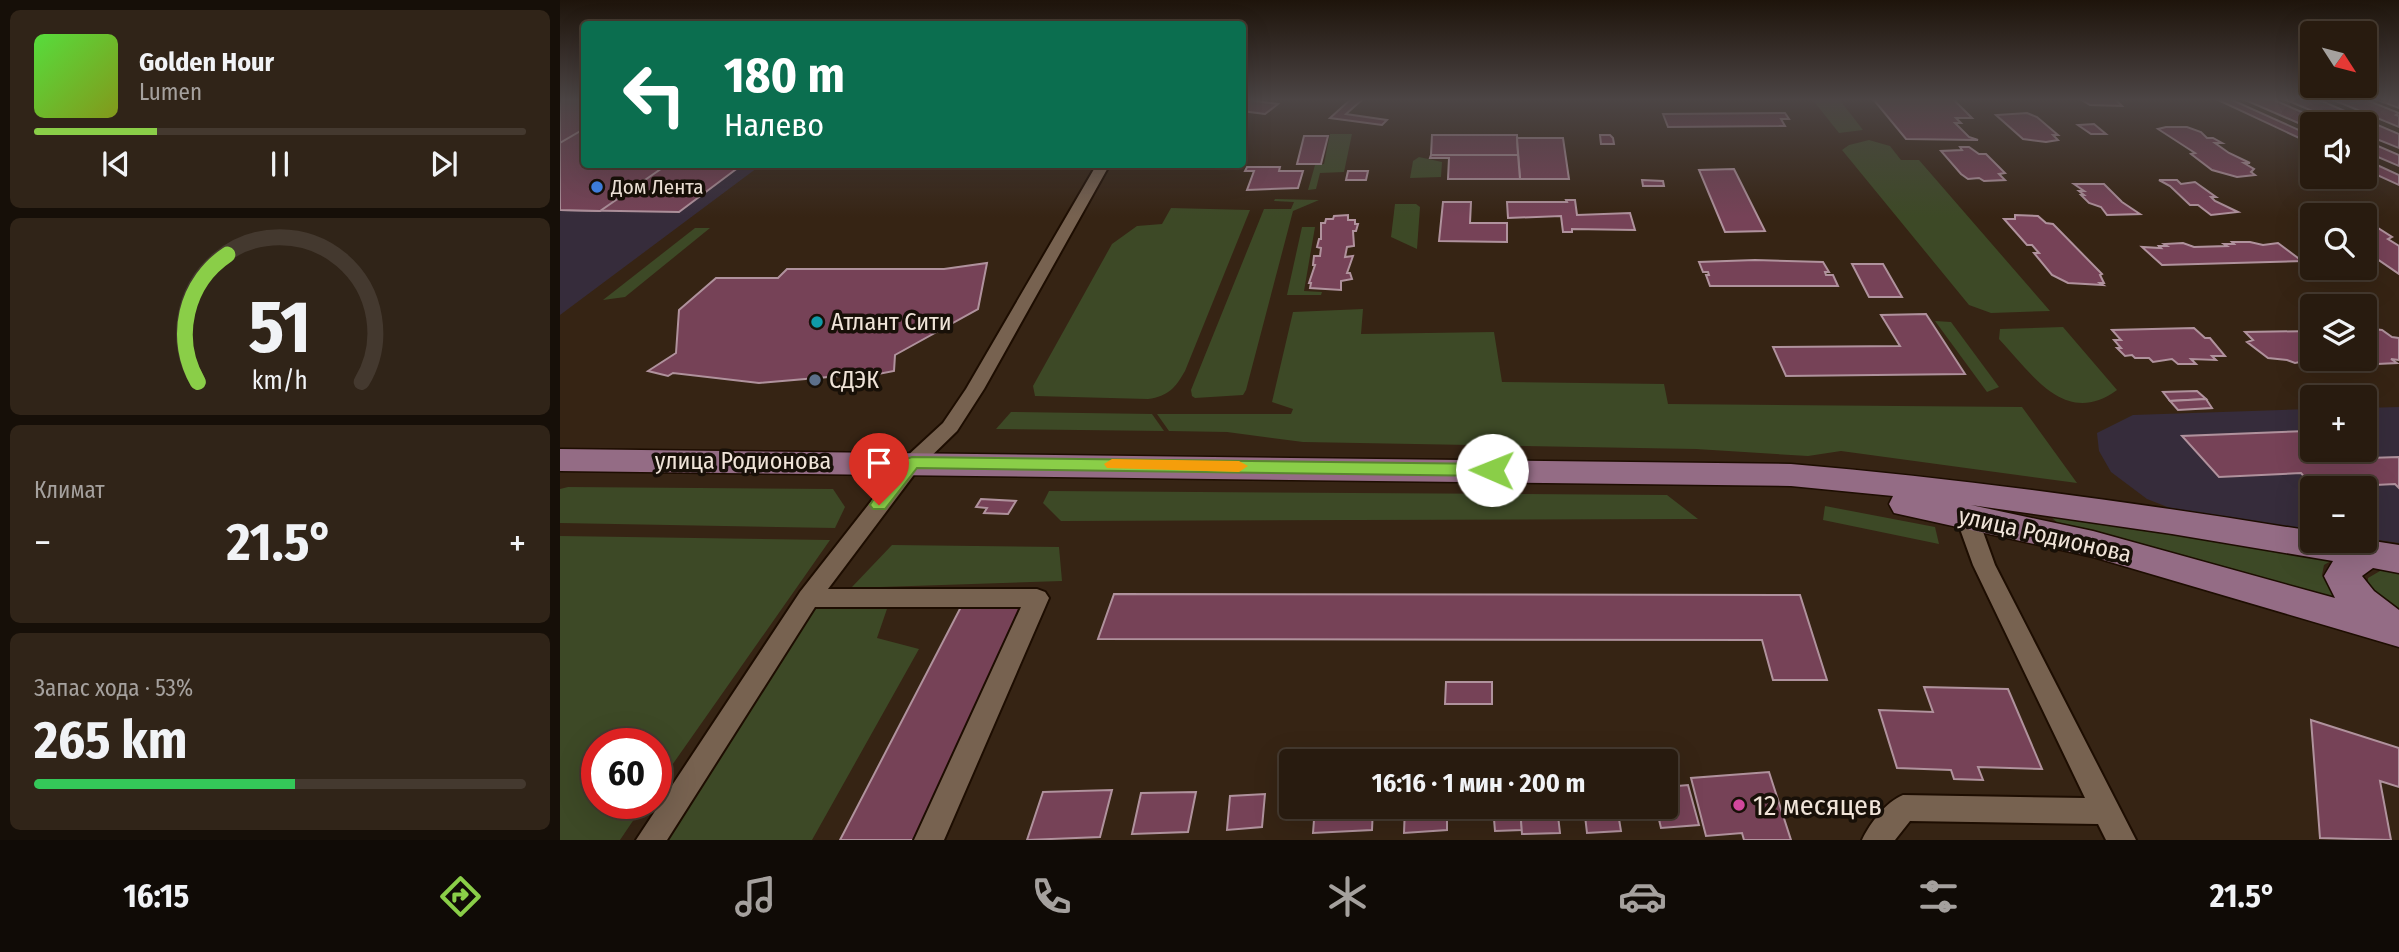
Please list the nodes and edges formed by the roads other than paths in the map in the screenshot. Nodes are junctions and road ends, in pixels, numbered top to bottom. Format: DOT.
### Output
graph roads {
  1 [pos="1102,168"];
  2 [pos="560,460"];
  3 [pos="912,463"];
  4 [pos="1683,473"];
  5 [pos="1966,515"];
  6 [pos="2383,556"];
  7 [pos="807,598"];
  8 [pos="2399,631"];
  9 [pos="2106,811"];
  10 [pos="651,840"];
  11 [pos="929,840"];
  12 [pos="1877,840"];
  13 [pos="2122,840"];
  1 -- 3 [label="street"];
  2 -- 3 [label="main road, улица Родионова"];
  3 -- 4 [label="main road, улица Родионова"];
  3 -- 7 [label="street"];
  4 -- 5 [label="main road, улица Родионова"];
  4 -- 6 [label="main road, улица Родионова"];
  5 -- 8 [label="main road, улица Родионова"];
  5 -- 9 [label="street"];
  6 -- 8 [label="main road"];
  7 -- 10 [label="street"];
  7 -- 11 [label="street"];
  9 -- 12 [label="street"];
  9 -- 13 [label="street"];
}
